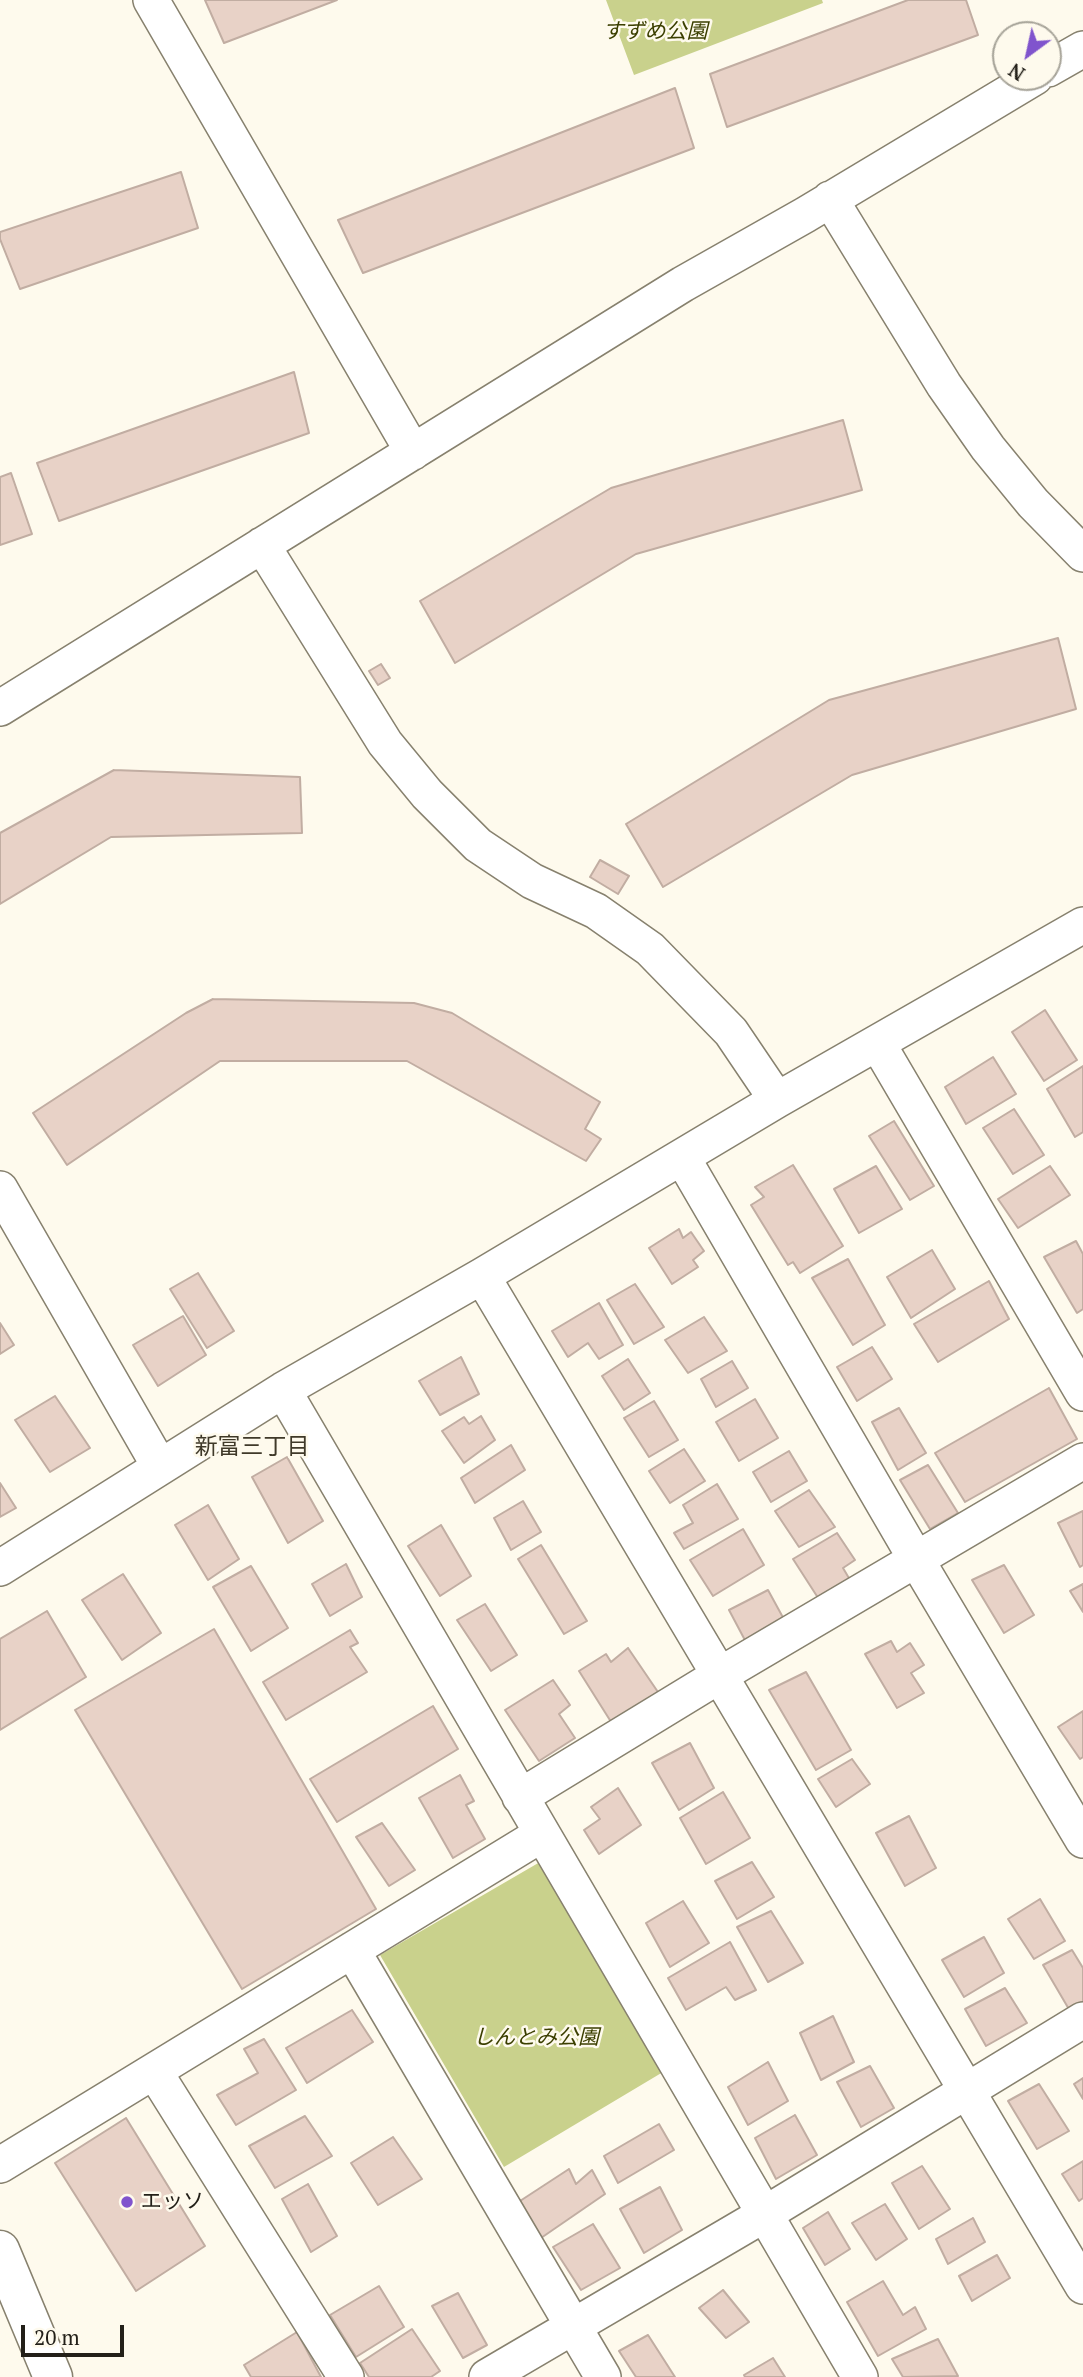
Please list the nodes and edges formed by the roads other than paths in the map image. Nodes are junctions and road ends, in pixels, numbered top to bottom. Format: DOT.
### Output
graph roads {
  1 [pos="151,0"];
  2 [pos="1083,49"];
  3 [pos="1062,61"];
  4 [pos="1011,91"];
  5 [pos="830,199"];
  6 [pos="413,452"];
  7 [pos="262,545"];
  8 [pos="1083,554"];
  9 [pos="0,708"];
  10 [pos="1083,925"];
  11 [pos="878,1044"];
  12 [pos="777,1100"];
  13 [pos="682,1157"];
  14 [pos="0,1189"];
  15 [pos="482,1276"];
  16 [pos="283,1390"];
  17 [pos="1083,1393"];
  18 [pos="1083,1461"];
  19 [pos="160,1467"];
  20 [pos="916,1559"];
  21 [pos="0,1568"];
  22 [pos="720,1675"];
  23 [pos="520,1797"];
  24 [pos="542,1834"];
  25 [pos="1083,1840"];
  26 [pos="352,1950"];
  27 [pos="1083,2020"];
  28 [pos="154,2071"];
  29 [pos="966,2090"];
  30 [pos="0,2165"];
  31 [pos="765,2214"];
  32 [pos="0,2250"];
  33 [pos="1083,2286"];
  34 [pos="573,2327"];
  35 [pos="52,2377"];
  36 [pos="346,2377"];
  37 [pos="487,2377"];
  38 [pos="603,2377"];
  39 [pos="860,2377"];
  1 -- 6 [label="street"];
  2 -- 3 [label="street"];
  4 -- 5 [label="street"];
  5 -- 6 [label="street"];
  5 -- 8 [label="street"];
  6 -- 7 [label="street"];
  7 -- 9 [label="street"];
  7 -- 12 [label="street"];
  10 -- 11 [label="street"];
  11 -- 12 [label="street"];
  11 -- 17 [label="street"];
  12 -- 13 [label="street"];
  13 -- 15 [label="street"];
  13 -- 20 [label="street"];
  14 -- 19 [label="street"];
  15 -- 16 [label="street"];
  15 -- 22 [label="street"];
  16 -- 19 [label="street"];
  16 -- 23 [label="street"];
  18 -- 20 [label="street"];
  19 -- 21 [label="street"];
  20 -- 22 [label="street"];
  20 -- 25 [label="street"];
  22 -- 23 [label="street"];
  22 -- 29 [label="street"];
  23 -- 24 [label="street"];
  24 -- 26 [label="street"];
  24 -- 31 [label="street"];
  26 -- 28 [label="street"];
  26 -- 34 [label="street"];
  27 -- 29 [label="street"];
  28 -- 30 [label="street"];
  28 -- 36 [label="street"];
  29 -- 31 [label="street"];
  29 -- 33 [label="street"];
  31 -- 34 [label="street"];
  31 -- 39 [label="street"];
  32 -- 35 [label="main road"];
  34 -- 37 [label="street"];
  34 -- 38 [label="street"];
}
